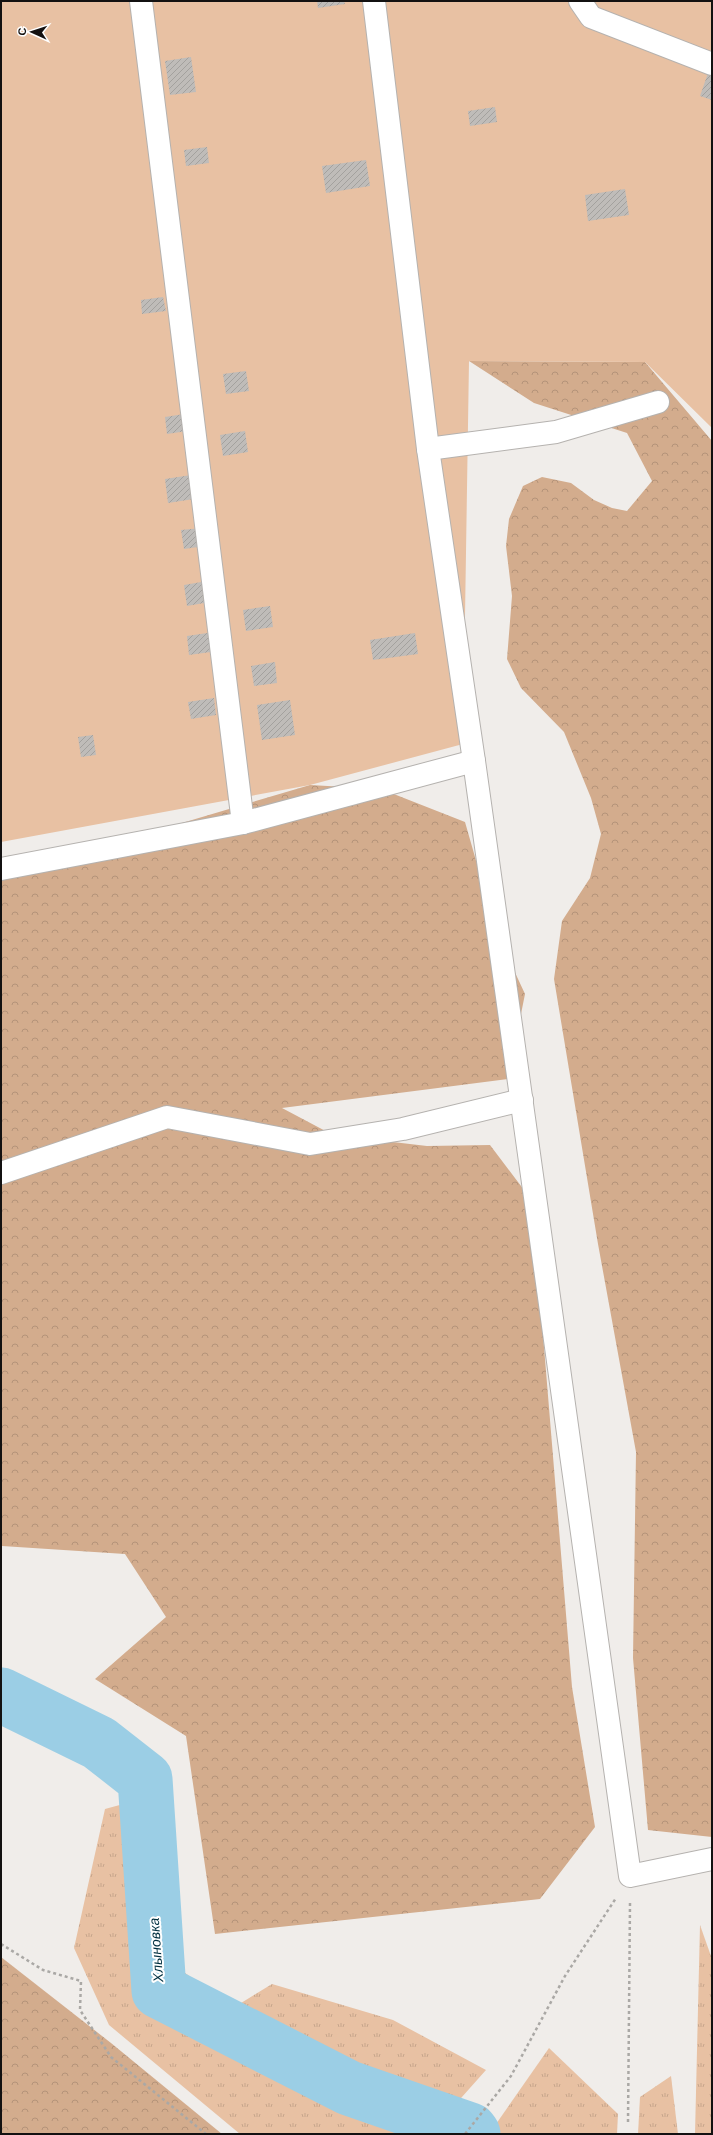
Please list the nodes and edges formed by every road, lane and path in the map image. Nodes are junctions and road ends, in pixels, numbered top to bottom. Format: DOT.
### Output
graph roads {
  1 [pos="141,1"];
  2 [pos="374,1"];
  3 [pos="580,1"];
  4 [pos="712,64"];
  5 [pos="658,402"];
  6 [pos="428,449"];
  7 [pos="474,761"];
  8 [pos="243,823"];
  9 [pos="1,869"];
  10 [pos="522,1100"];
  11 [pos="1,1173"];
  12 [pos="712,1859"];
  13 [pos="630,1876"];
  14 [pos="1,1944"];
  15 [pos="628,2122"];
  16 [pos="206,2134"];
  17 [pos="465,2134"];
  1 -- 8 [label="street"];
  2 -- 6 [label="street"];
  3 -- 4 [label="street"];
  5 -- 6 [label="street"];
  6 -- 7 [label="street"];
  7 -- 8 [label="street"];
  7 -- 10 [label="street"];
  8 -- 9 [label="street"];
  10 -- 11 [label="street"];
  10 -- 13 [label="street"];
  12 -- 13 [label="street"];
  13 -- 15 [label="path"];
  13 -- 17 [label="path"];
  14 -- 16 [label="path"];
}
